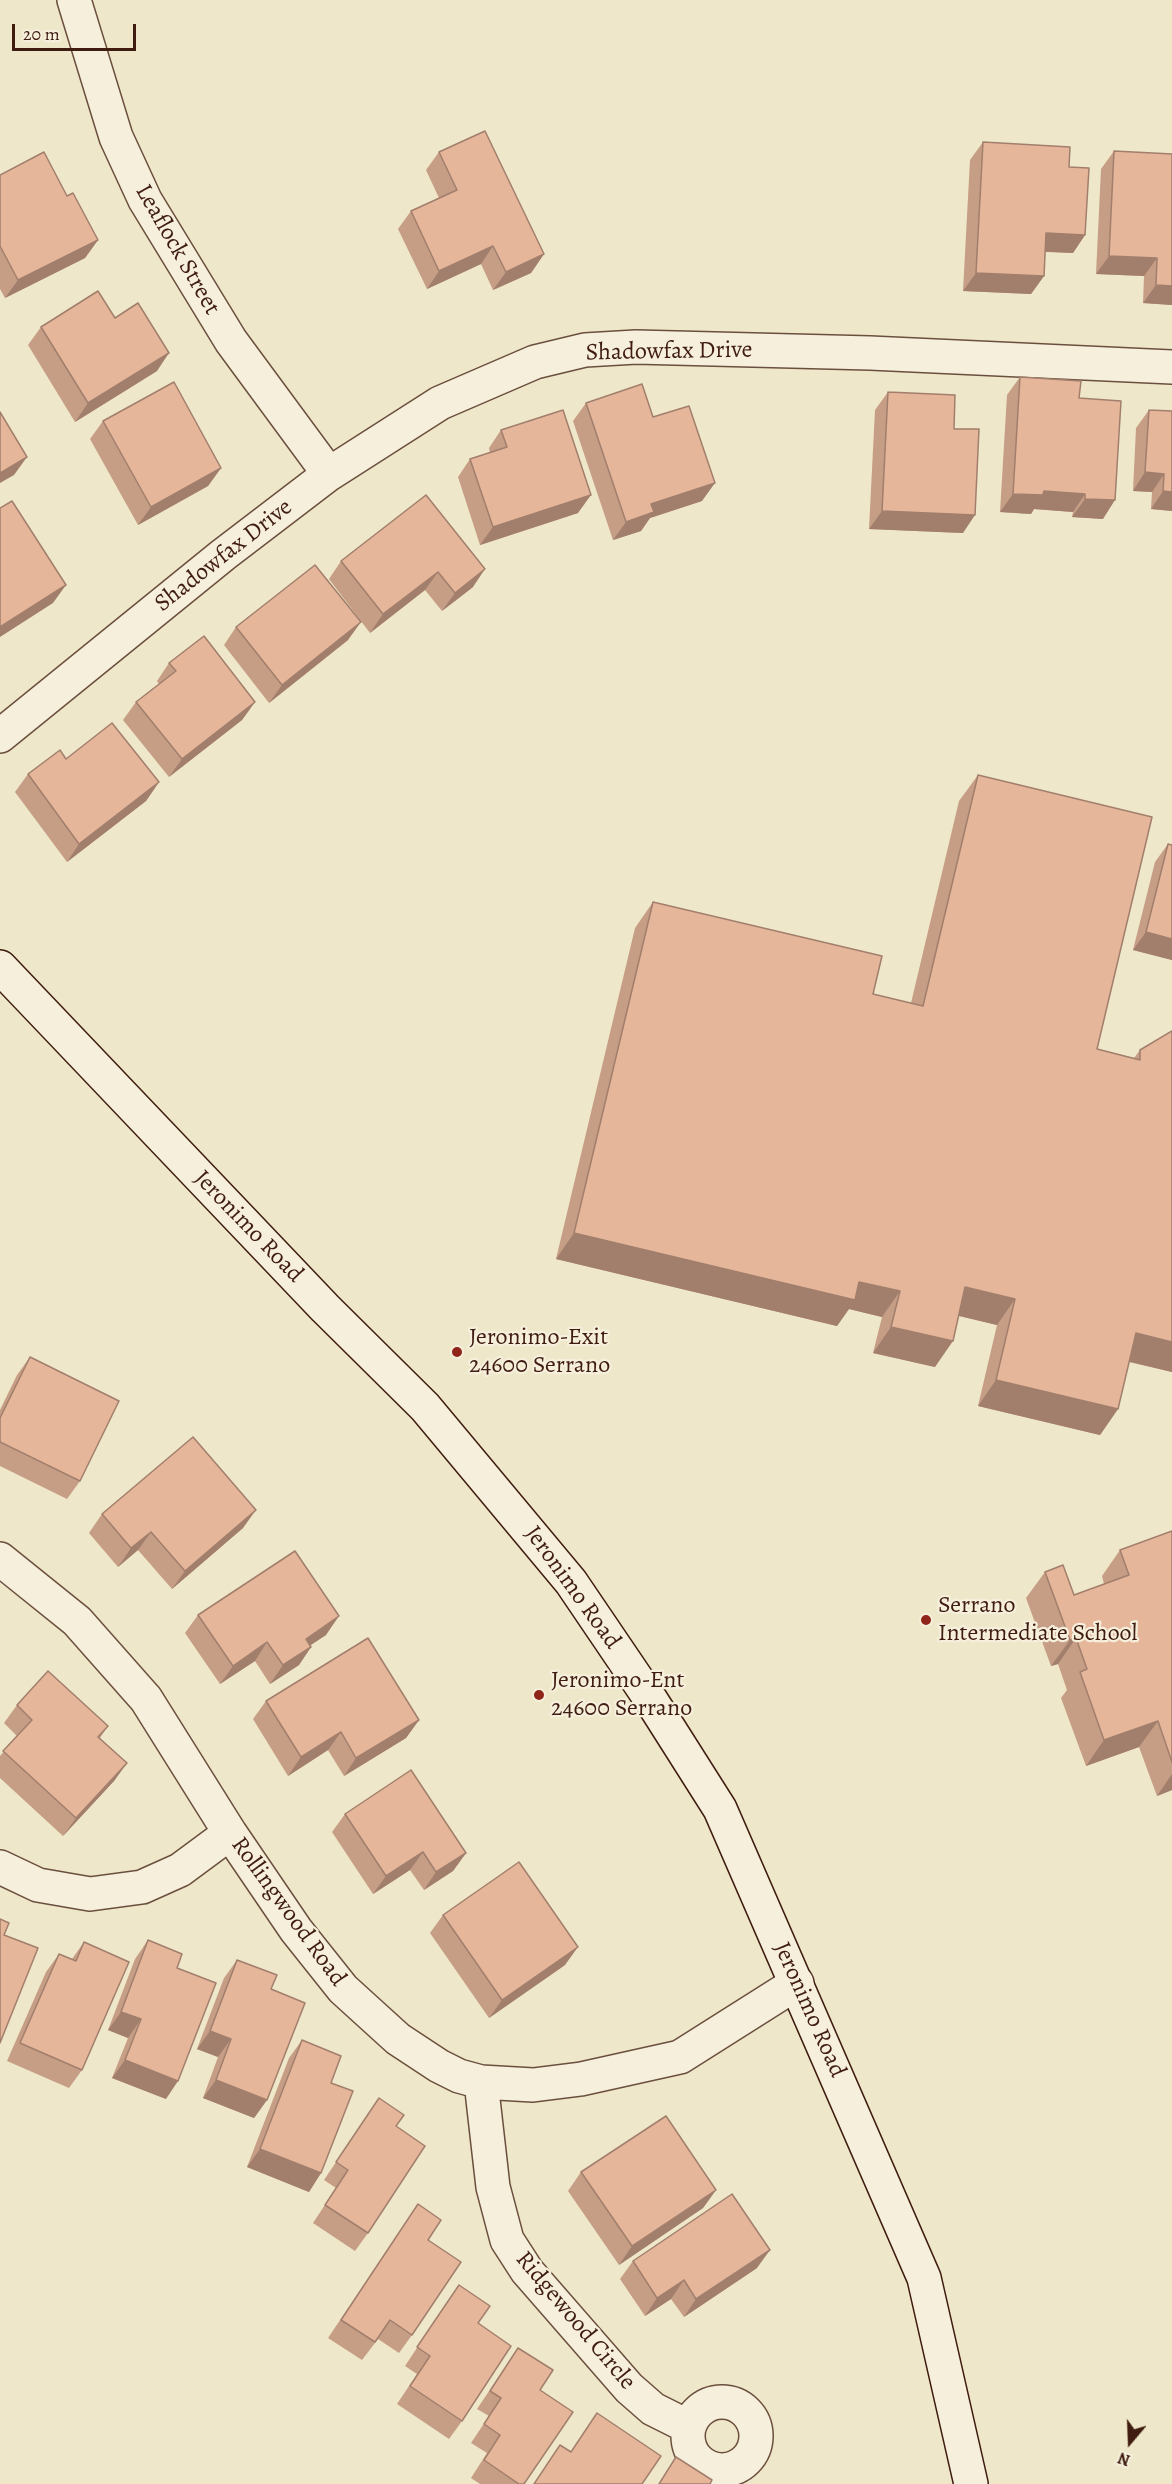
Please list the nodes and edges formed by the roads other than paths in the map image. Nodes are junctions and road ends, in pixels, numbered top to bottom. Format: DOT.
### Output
graph roads {
  1 [pos="74,0"];
  2 [pos="1172,367"];
  3 [pos="329,474"];
  4 [pos="0,736"];
  5 [pos="0,967"];
  6 [pos="0,1559"];
  7 [pos="230,1833"];
  8 [pos="0,1867"];
  9 [pos="797,1983"];
  10 [pos="482,2082"];
  11 [pos="689,2427"];
  12 [pos="971,2484"];
  1 -- 3 [label="street, Leaflock Street"];
  2 -- 3 [label="street, Shadowfax Drive"];
  3 -- 4 [label="street, Shadowfax Drive"];
  5 -- 9 [label="street, Jeronimo Road"];
  6 -- 7 [label="street, Rollingwood Road"];
  7 -- 8 [label="street"];
  7 -- 10 [label="street, Rollingwood Road"];
  9 -- 10 [label="street, Rollingwood Road"];
  9 -- 12 [label="street, Jeronimo Road"];
  10 -- 11 [label="street, Ridgewood Circle"];
}
